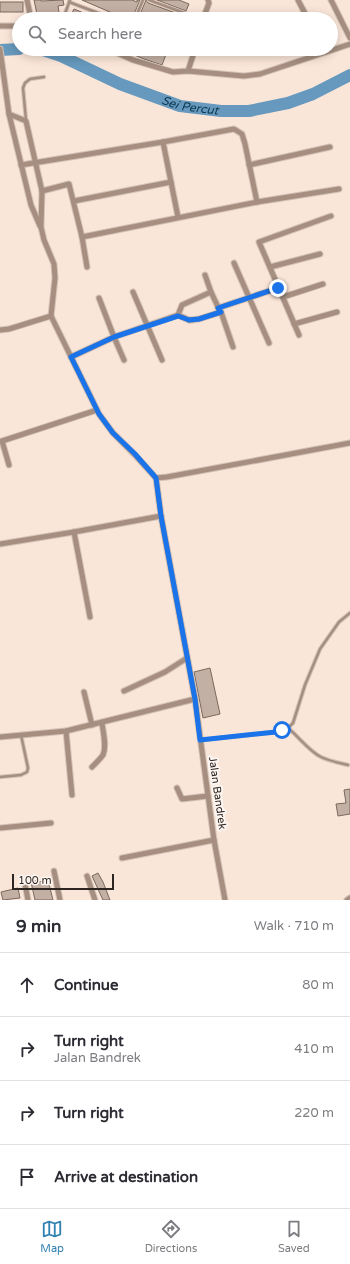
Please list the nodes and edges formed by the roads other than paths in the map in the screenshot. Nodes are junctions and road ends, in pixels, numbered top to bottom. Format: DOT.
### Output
graph roads {
  1 [pos="27,0"];
  2 [pos="143,0"];
  3 [pos="149,0"];
  4 [pos="208,0"];
  5 [pos="298,0"];
  6 [pos="331,0"];
  7 [pos="70,1"];
  8 [pos="30,12"];
  9 [pos="66,12"];
  10 [pos="97,12"];
  11 [pos="138,12"];
  12 [pos="182,12"];
  13 [pos="206,12"];
  14 [pos="304,12"];
  15 [pos="337,12"];
  16 [pos="338,14"];
  17 [pos="0,26"];
  18 [pos="12,26"];
  19 [pos="350,38"];
  20 [pos="350,44"];
  21 [pos="338,47"];
  22 [pos="0,49"];
  23 [pos="124,56"];
  24 [pos="193,56"];
  25 [pos="310,56"];
  26 [pos="188,71"];
  27 [pos="44,77"];
  28 [pos="9,114"];
  29 [pos="26,121"];
  30 [pos="163,142"];
  31 [pos="330,147"];
  32 [pos="36,164"];
  33 [pos="21,165"];
  34 [pos="249,165"];
  35 [pos="171,182"];
  36 [pos="339,189"];
  37 [pos="42,191"];
  38 [pos="74,201"];
  39 [pos="257,202"];
  40 [pos="331,216"];
  41 [pos="178,217"];
  42 [pos="41,227"];
  43 [pos="82,237"];
  44 [pos="320,254"];
  45 [pos="234,263"];
  46 [pos="87,267"];
  47 [pos="270,267"];
  48 [pos="205,275"];
  49 [pos="323,284"];
  50 [pos="278,288"];
  51 [pos="133,292"];
  52 [pos="211,292"];
  53 [pos="283,297"];
  54 [pos="99,298"];
  55 [pos="249,298"];
  56 [pos="219,310"];
  57 [pos="337,312"];
  58 [pos="51,316"];
  59 [pos="178,316"];
  60 [pos="294,324"];
  61 [pos="148,326"];
  62 [pos="0,330"];
  63 [pos="299,334"];
  64 [pos="114,337"];
  65 [pos="269,343"];
  66 [pos="233,347"];
  67 [pos="71,357"];
  68 [pos="124,360"];
  69 [pos="162,360"];
  70 [pos="97,410"];
  71 [pos="350,443"];
  72 [pos="9,465"];
  73 [pos="156,478"];
  74 [pos="161,516"];
  75 [pos="74,532"];
  76 [pos="0,544"];
  77 [pos="350,613"];
  78 [pos="90,617"];
  79 [pos="187,658"];
  80 [pos="124,691"];
  81 [pos="84,692"];
  82 [pos="195,699"];
  83 [pos="102,723"];
  84 [pos="92,725"];
  85 [pos="288,728"];
  86 [pos="66,731"];
  87 [pos="21,735"];
  88 [pos="0,737"];
  89 [pos="200,740"];
  90 [pos="348,765"];
  91 [pos="92,767"];
  92 [pos="0,777"];
  93 [pos="177,788"];
  94 [pos="72,795"];
  95 [pos="208,796"];
  96 [pos="51,823"];
  97 [pos="0,828"];
  98 [pos="214,840"];
  99 [pos="122,858"];
  100 [pos="54,871"];
  101 [pos="87,876"];
  102 [pos="25,884"];
  103 [pos="350,898"];
  104 [pos="28,900"];
  105 [pos="60,900"];
  106 [pos="95,900"];
  107 [pos="225,900"];
  108 [pos="347,900"];
  1 -- 8 [label="street"];
  2 -- 11 [label="lane"];
  3 -- 12 [label="lane"];
  4 -- 13 [label="street"];
  5 -- 14 [label="street"];
  6 -- 15 [label="street"];
  7 -- 9 [label="lane"];
  7 -- 10 [label="lane"];
  16 -- 19 [label="street"];
  17 -- 18 [label="street"];
  20 -- 21 [label="street"];
  22 -- 28 [label="street"];
  23 -- 26 [label="street"];
  24 -- 26 [label="street"];
  25 -- 26 [label="street"];
  27 -- 29 [label="lane"];
  28 -- 29 [label="street"];
  28 -- 33 [label="street"];
  29 -- 32 [label="street"];
  30 -- 32 [label="street"];
  30 -- 34 [label="street"];
  30 -- 35 [label="street"];
  31 -- 34 [label="street"];
  32 -- 33 [label="street"];
  32 -- 37 [label="street"];
  33 -- 42 [label="street"];
  34 -- 39 [label="street"];
  35 -- 38 [label="street"];
  35 -- 41 [label="street"];
  36 -- 39 [label="street"];
  37 -- 38 [label="street"];
  37 -- 42 [label="street"];
  38 -- 43 [label="street"];
  39 -- 41 [label="street"];
  40 -- 47 [label="street"];
  41 -- 43 [label="street"];
  42 -- 58 [label="street"];
  43 -- 46 [label="street"];
  44 -- 47 [label="street"];
  45 -- 55 [label="street"];
  47 -- 50 [label="street"];
  48 -- 52 [label="street"];
  49 -- 53 [label="street"];
  50 -- 53 [label="street"];
  50 -- 55 [label="street"];
  51 -- 61 [label="street"];
  52 -- 56 [label="street"];
  52 -- 59 [label="street"];
  53 -- 60 [label="street"];
  54 -- 64 [label="street"];
  55 -- 56 [label="street"];
  55 -- 65 [label="street"];
  56 -- 59 [label="street"];
  56 -- 66 [label="street"];
  57 -- 60 [label="street"];
  58 -- 62 [label="street"];
  58 -- 67 [label="street"];
  59 -- 61 [label="street"];
  60 -- 63 [label="street"];
  61 -- 64 [label="street"];
  61 -- 69 [label="street"];
  64 -- 67 [label="street"];
  64 -- 68 [label="street"];
  67 -- 70 [label="street"];
  70 -- 72 [label="street"];
  70 -- 73 [label="street"];
  71 -- 73 [label="street"];
  73 -- 74 [label="street, Jalan Bandrek"];
  74 -- 75 [label="street"];
  74 -- 79 [label="street, Jalan Bandrek"];
  75 -- 76 [label="street"];
  75 -- 78 [label="street"];
  77 -- 85 [label="lane"];
  79 -- 80 [label="street"];
  79 -- 82 [label="street, Jalan Bandrek"];
  81 -- 84 [label="street"];
  82 -- 83 [label="street"];
  82 -- 89 [label="street, Jalan Bandrek"];
  83 -- 84 [label="street"];
  83 -- 91 [label="street"];
  84 -- 86 [label="street"];
  85 -- 89 [label="lane"];
  85 -- 90 [label="lane"];
  86 -- 87 [label="street"];
  86 -- 94 [label="street"];
  87 -- 88 [label="street"];
  87 -- 92 [label="lane"];
  89 -- 95 [label="street, Jalan Bandrek"];
  93 -- 95 [label="street"];
  95 -- 98 [label="street, Jalan Bandrek"];
  96 -- 97 [label="street"];
  98 -- 99 [label="street"];
  98 -- 107 [label="street, Jalan Bandrek"];
  100 -- 105 [label="street"];
  101 -- 106 [label="street"];
  102 -- 104 [label="street"];
  103 -- 108 [label="street"];
}
